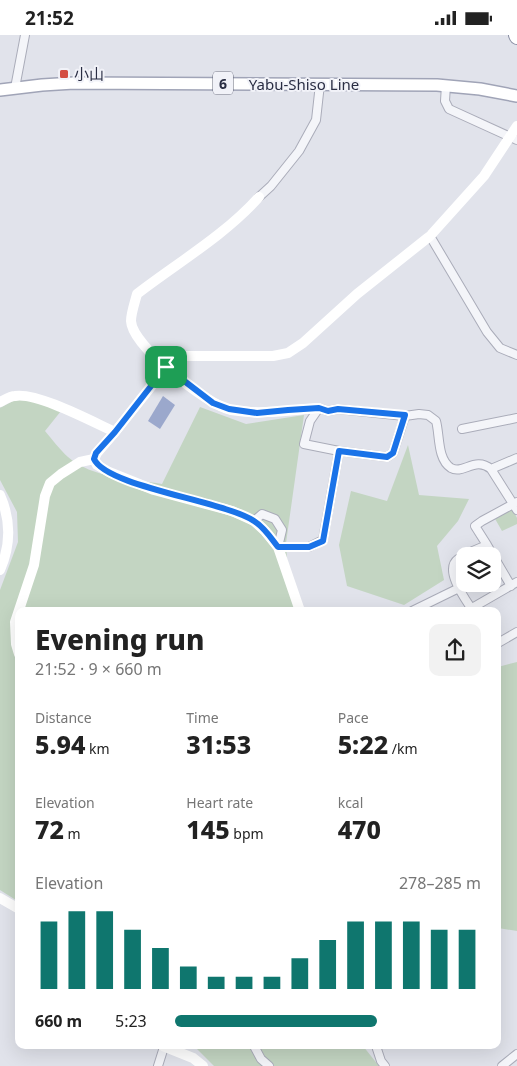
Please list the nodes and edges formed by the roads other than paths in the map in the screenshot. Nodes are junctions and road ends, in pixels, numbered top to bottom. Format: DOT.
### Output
graph roads {
  1 [pos="25,35"];
  2 [pos="320,84"];
  3 [pos="446,85"];
  4 [pos="15,88"];
  5 [pos="0,90"];
  6 [pos="517,96"];
  7 [pos="517,126"];
  8 [pos="514,138"];
  9 [pos="259,197"];
  10 [pos="430,235"];
  11 [pos="517,355"];
  12 [pos="166,367"];
  13 [pos="0,402"];
  14 [pos="319,408"];
  15 [pos="405,415"];
  16 [pos="517,418"];
  17 [pos="462,429"];
  18 [pos="115,432"];
  19 [pos="339,451"];
  20 [pos="517,458"];
  21 [pos="94,459"];
  22 [pos="491,469"];
  23 [pos="0,495"];
  24 [pos="516,505"];
  25 [pos="254,521"];
  26 [pos="487,545"];
  27 [pos="278,547"];
  28 [pos="483,547"];
  29 [pos="456,561"];
  30 [pos="0,570"];
  31 [pos="456,582"];
  32 [pos="514,584"];
  33 [pos="456,589"];
  34 [pos="461,592"];
  35 [pos="20,607"];
  36 [pos="299,607"];
  37 [pos="420,607"];
  38 [pos="470,607"];
  39 [pos="477,607"];
  40 [pos="517,632"];
  41 [pos="501,641"];
  42 [pos="0,898"];
  43 [pos="15,907"];
  44 [pos="163,1049"];
  45 [pos="169,1049"];
  46 [pos="256,1049"];
  47 [pos="377,1049"];
  48 [pos="517,1054"];
  49 [pos="158,1066"];
  50 [pos="204,1066"];
  51 [pos="269,1066"];
  52 [pos="386,1066"];
  53 [pos="502,1066"];
  1 -- 4 [label="street"];
  2 -- 3 [label="main road, Yabu-Shiso Line / 6"];
  2 -- 4 [label="main road, Yabu-Shiso Line / 6"];
  2 -- 9 [label="street"];
  3 -- 6 [label="main road, Yabu-Shiso Line / 6"];
  3 -- 8 [label="street"];
  4 -- 5 [label="main road, Yabu-Shiso Line / 6"];
  7 -- 8 [label="street"];
  8 -- 10 [label="street"];
  9 -- 12 [label="street"];
  10 -- 11 [label="street"];
  10 -- 12 [label="street"];
  12 -- 14 [label="street"];
  12 -- 18 [label="street"];
  13 -- 18 [label="street"];
  14 -- 15 [label="street"];
  14 -- 19 [label="street"];
  15 -- 19 [label="street"];
  15 -- 22 [label="street"];
  16 -- 17 [label="street"];
  18 -- 21 [label="street"];
  19 -- 27 [label="street"];
  20 -- 22 [label="street"];
  21 -- 25 [label="street"];
  21 -- 35 [label="street"];
  22 -- 24 [label="street"];
  23 -- 30 [label="street"];
  24 -- 26 [label="street"];
  25 -- 27 [label="street"];
  25 -- 27 [label="street"];
  26 -- 28 [label="street"];
  26 -- 32 [label="street"];
  27 -- 36 [label="street"];
  29 -- 31 [label="street"];
  32 -- 39 [label="street"];
  33 -- 37 [label="street"];
  34 -- 38 [label="street"];
  40 -- 41 [label="street"];
  42 -- 43 [label="street"];
  44 -- 49 [label="street"];
  45 -- 50 [label="street"];
  46 -- 51 [label="street"];
  47 -- 52 [label="street"];
  48 -- 53 [label="street"];
}
